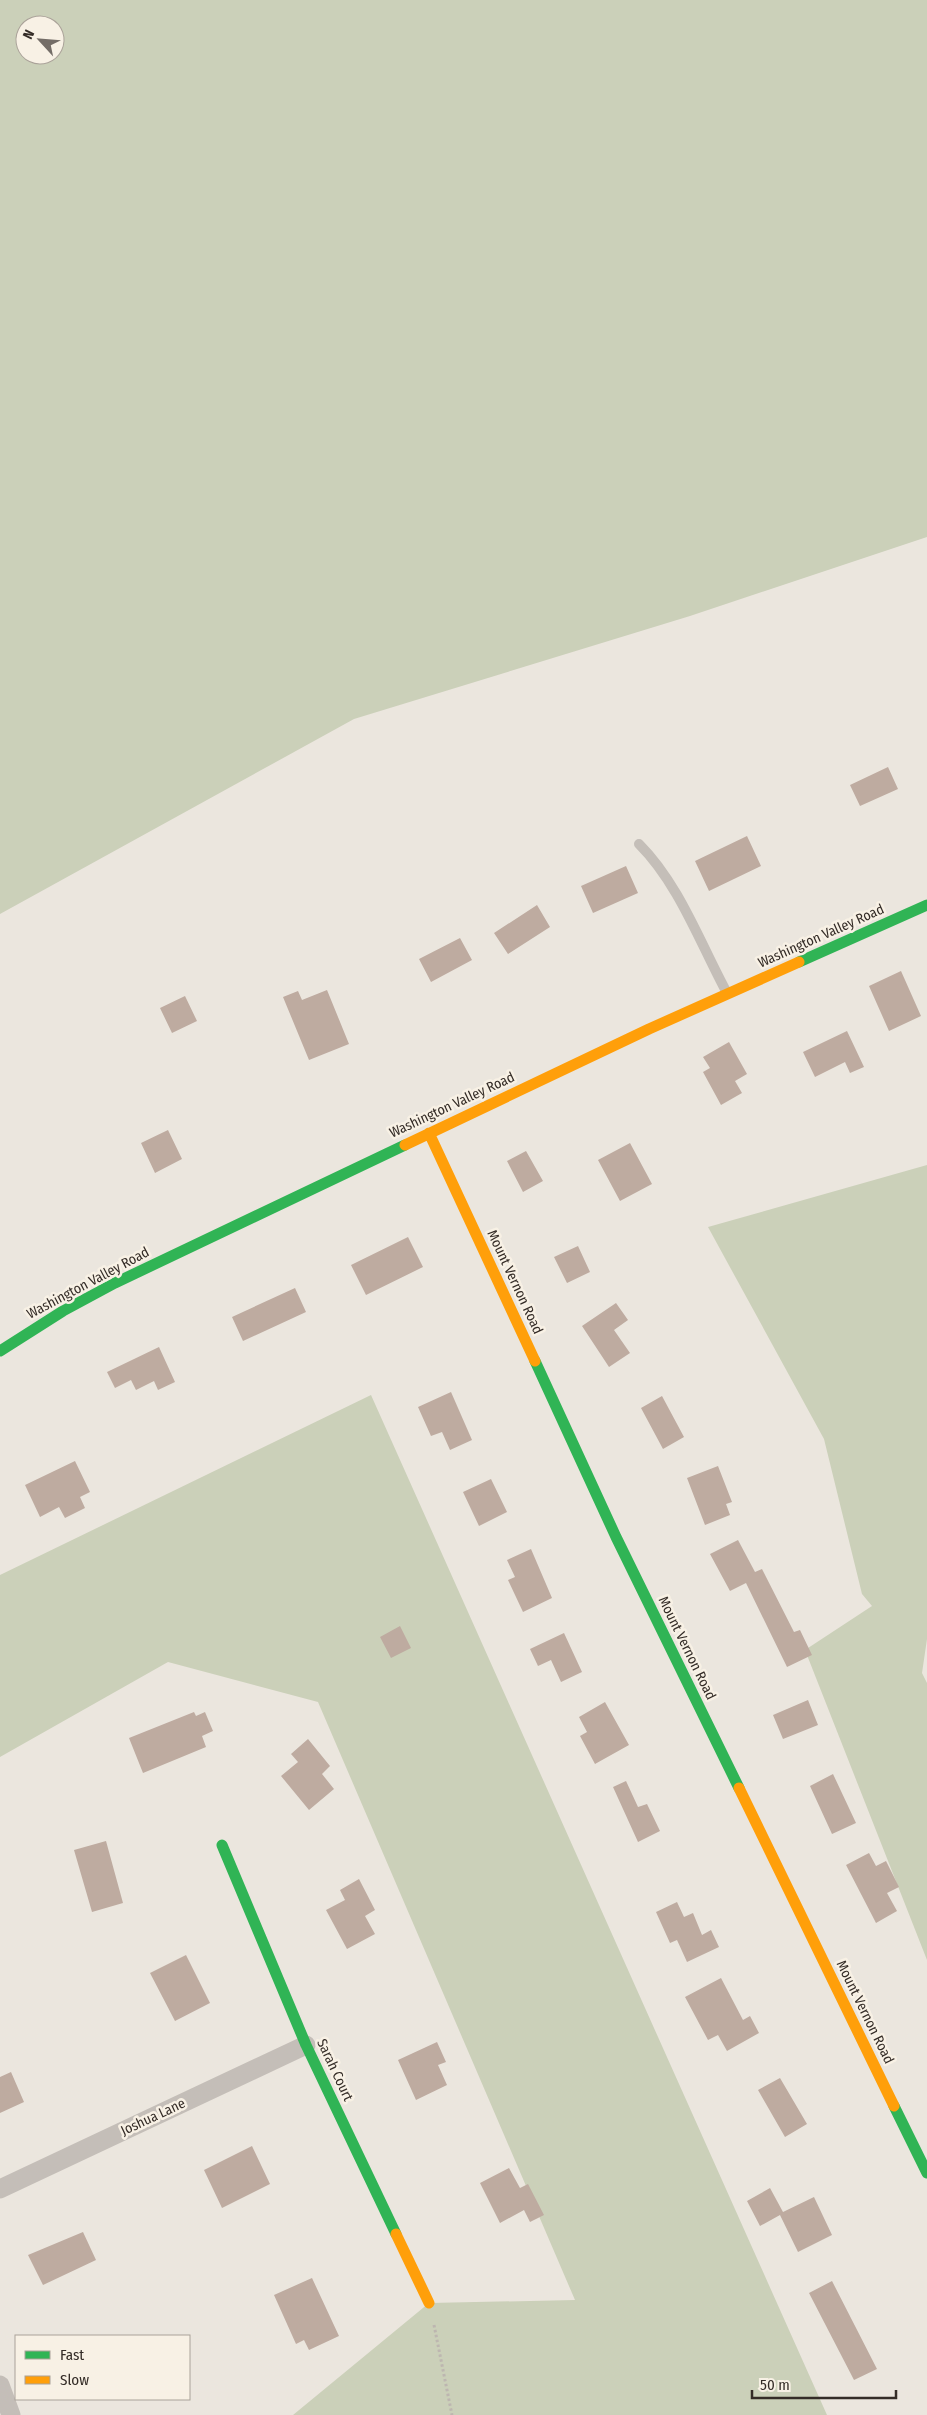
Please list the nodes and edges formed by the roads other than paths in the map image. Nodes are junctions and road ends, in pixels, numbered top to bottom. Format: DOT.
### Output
graph roads {
  1 [pos="639,844"];
  2 [pos="927,905"];
  3 [pos="727,994"];
  4 [pos="429,1133"];
  5 [pos="0,1350"];
  6 [pos="222,1845"];
  7 [pos="306,2044"];
  8 [pos="927,2173"];
  9 [pos="0,2189"];
  10 [pos="429,2303"];
  11 [pos="0,2385"];
  12 [pos="11,2415"];
  1 -- 3 [label="lane"];
  2 -- 3 [label="street, Washington Valley Road"];
  3 -- 4 [label="street, Washington Valley Road"];
  4 -- 5 [label="street, Washington Valley Road"];
  4 -- 8 [label="street, Mount Vernon Road"];
  6 -- 7 [label="street, Sarah Court"];
  7 -- 9 [label="street, Joshua Lane"];
  7 -- 10 [label="street, Sarah Court"];
  11 -- 12 [label="street"];
}
